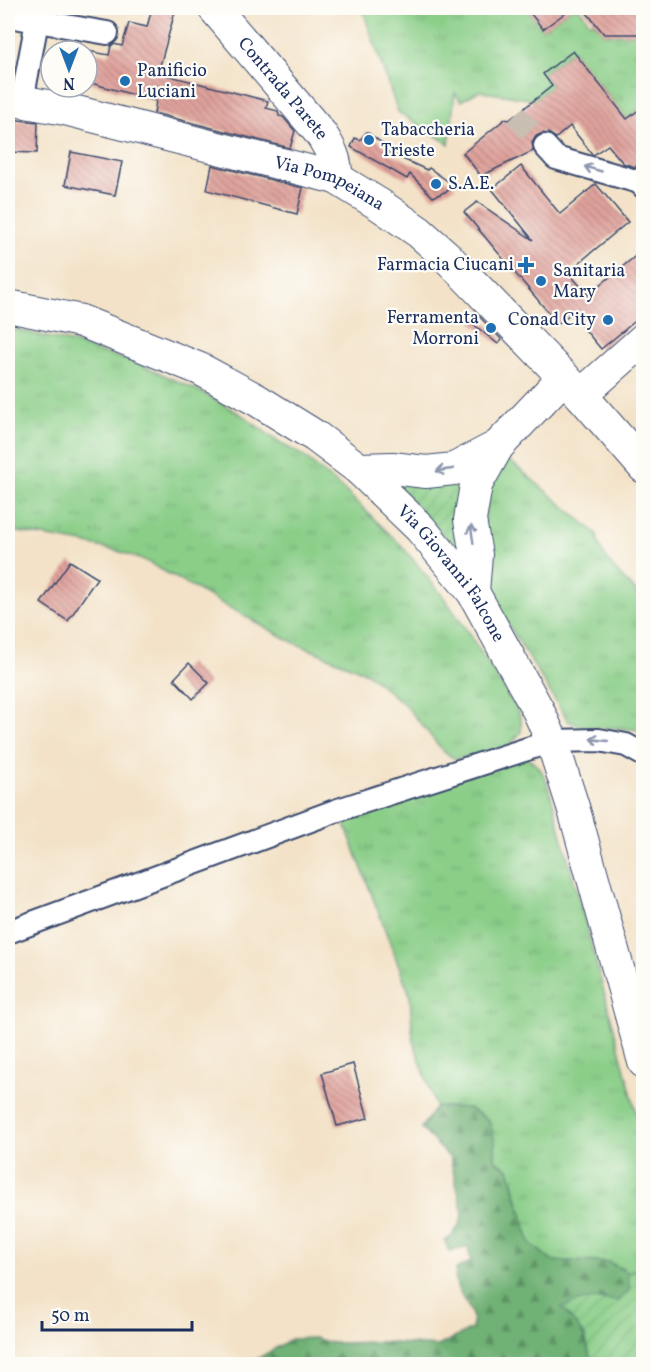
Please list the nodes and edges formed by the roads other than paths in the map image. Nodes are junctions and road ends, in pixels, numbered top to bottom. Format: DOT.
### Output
graph roads {
  1 [pos="214,8"];
  2 [pos="8,16"];
  3 [pos="37,21"];
  4 [pos="107,33"];
  5 [pos="15,100"];
  6 [pos="545,146"];
  7 [pos="336,178"];
  8 [pos="644,187"];
  9 [pos="8,306"];
  10 [pos="644,339"];
  11 [pos="572,386"];
  12 [pos="498,446"];
  13 [pos="644,467"];
  14 [pos="359,469"];
  15 [pos="473,592"];
  16 [pos="552,741"];
  17 [pos="644,755"];
  18 [pos="8,932"];
  19 [pos="644,1062"];
  1 -- 7 [label="main road, Contrada Parete"];
  2 -- 3 [label="street"];
  3 -- 4 [label="street"];
  3 -- 5 [label="street"];
  5 -- 7 [label="main road, Via Pompeiana"];
  8 -- 6 [label="street, one-way"];
  7 -- 11 [label="main road, Via Pompeiana"];
  9 -- 14 [label="main road, Via Giovanni Falcone"];
  10 -- 11 [label="main road"];
  11 -- 12 [label="main road"];
  11 -- 13 [label="main road, Via Pompeiana"];
  12 -- 14 [label="main road, one-way"];
  15 -- 12 [label="main road, one-way"];
  14 -- 15 [label="main road, Via Giovanni Falcone"];
  15 -- 16 [label="main road, Via Giovanni Falcone"];
  17 -- 16 [label="street, one-way"];
  16 -- 18 [label="street"];
  16 -- 19 [label="main road, Via Giovanni Falcone"];
}
